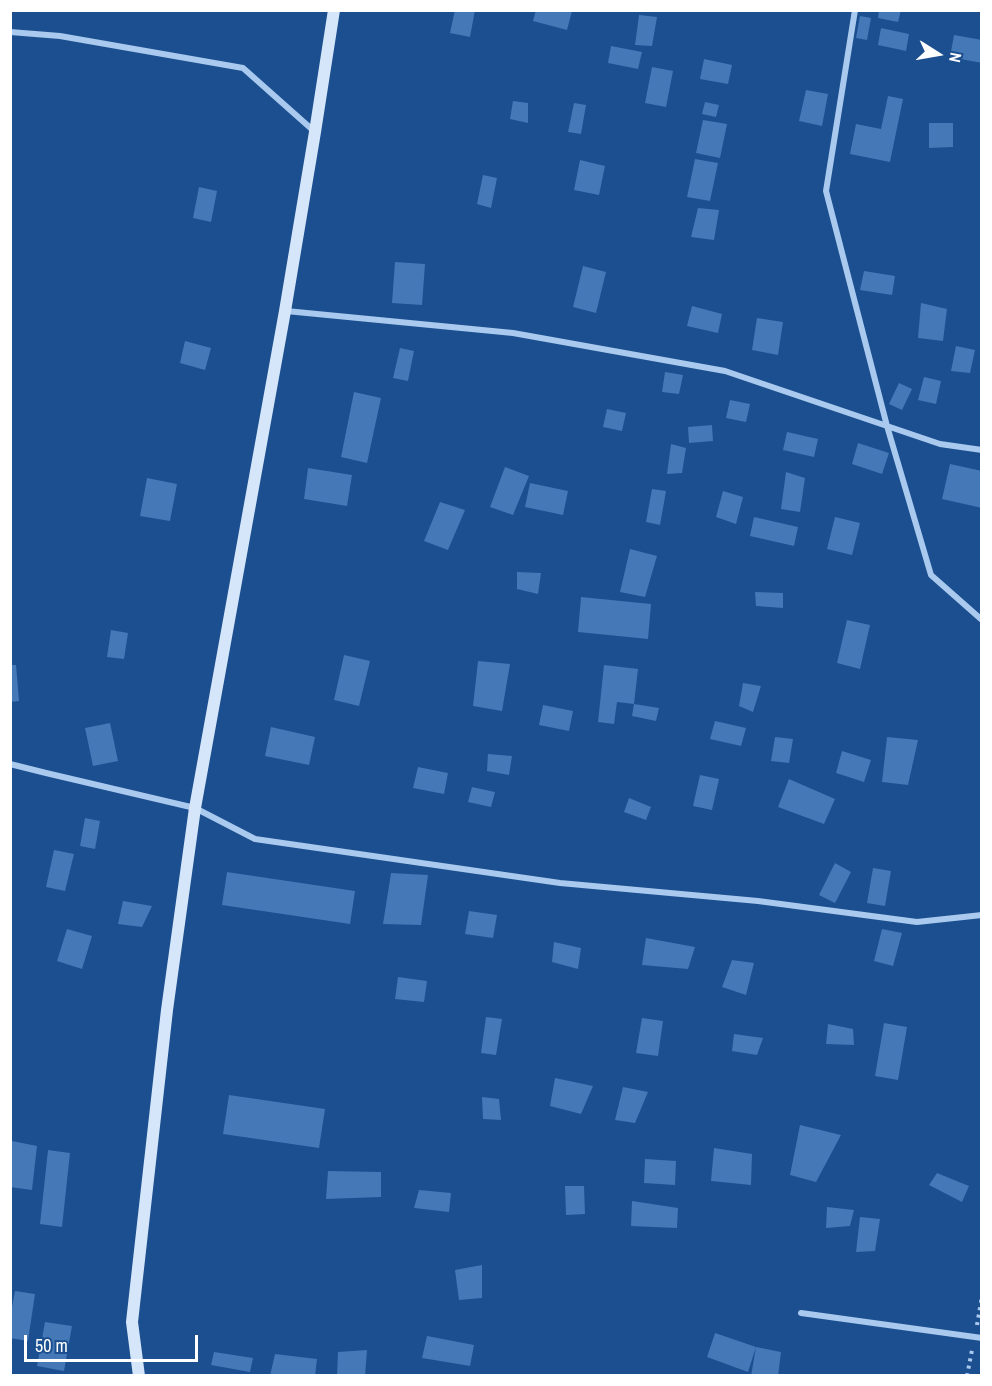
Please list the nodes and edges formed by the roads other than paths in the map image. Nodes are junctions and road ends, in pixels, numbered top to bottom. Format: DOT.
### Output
graph roads {
  1 [pos="334,10"];
  2 [pos="855,10"];
  3 [pos="10,32"];
  4 [pos="315,132"];
  5 [pos="285,311"];
  6 [pos="888,426"];
  7 [pos="981,450"];
  8 [pos="981,620"];
  9 [pos="10,764"];
  10 [pos="195,808"];
  11 [pos="981,915"];
  12 [pos="801,1313"];
  13 [pos="981,1338"];
  14 [pos="139,1376"];
  1 -- 4 [label="main road"];
  2 -- 6 [label="street"];
  3 -- 4 [label="street"];
  4 -- 5 [label="main road"];
  5 -- 6 [label="street"];
  5 -- 10 [label="main road"];
  6 -- 7 [label="street"];
  6 -- 8 [label="street"];
  9 -- 10 [label="street"];
  10 -- 11 [label="street"];
  10 -- 14 [label="main road"];
  12 -- 13 [label="street"];
}
